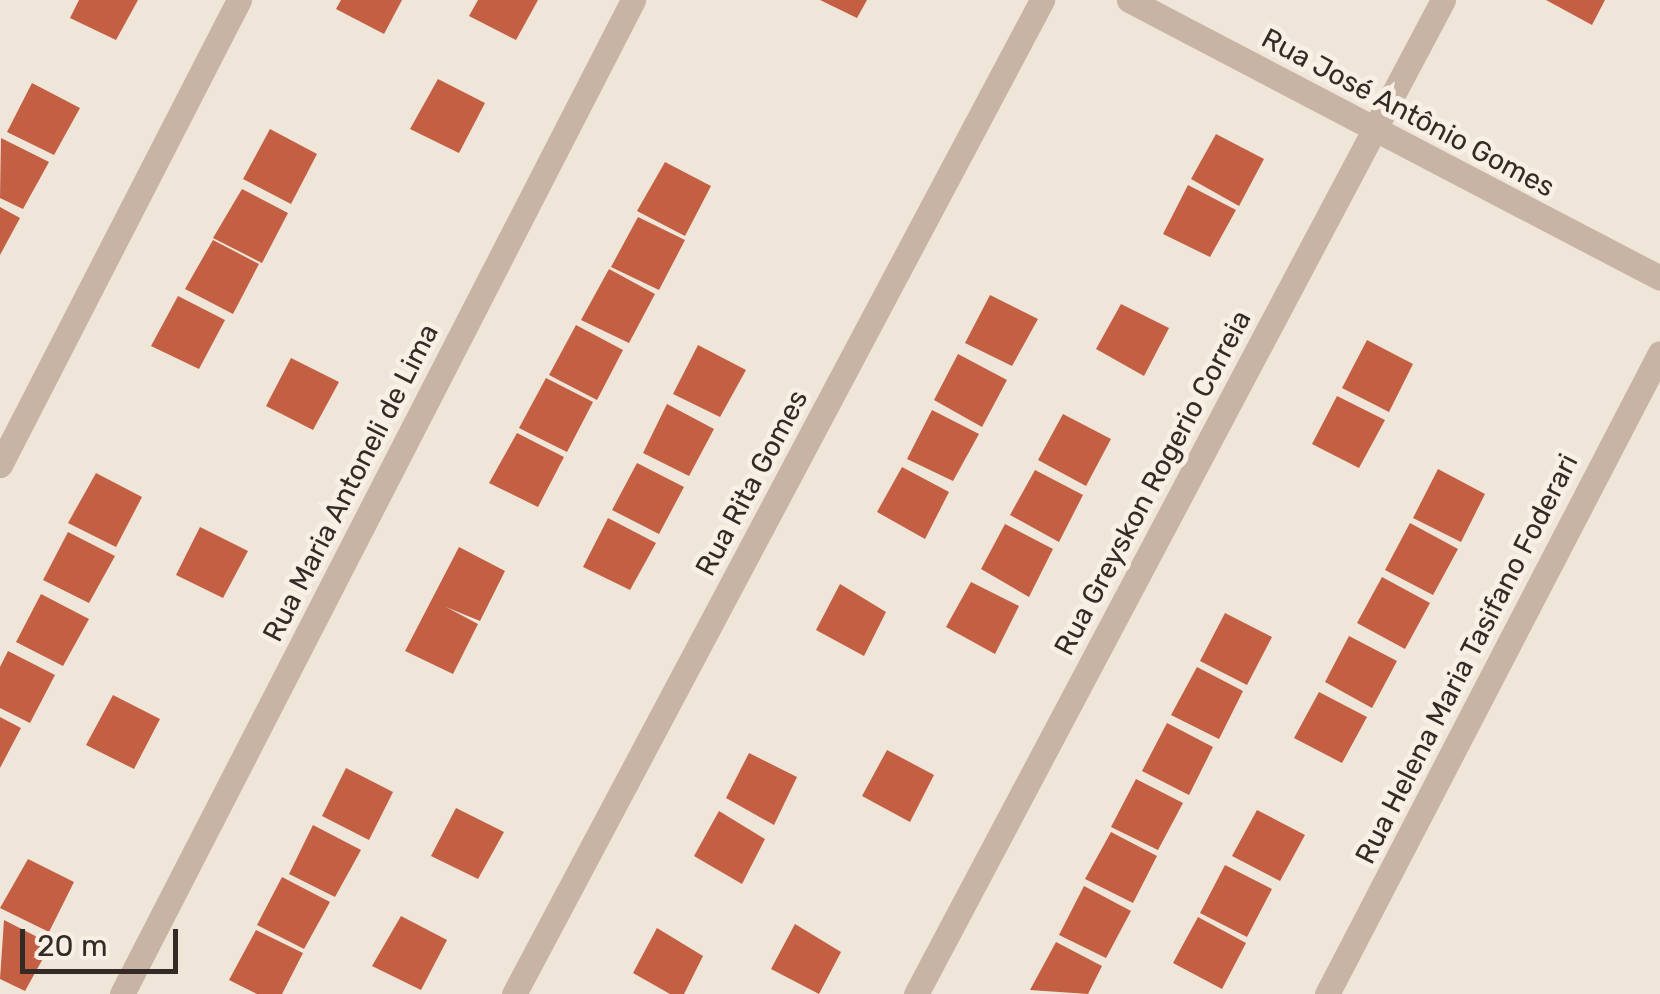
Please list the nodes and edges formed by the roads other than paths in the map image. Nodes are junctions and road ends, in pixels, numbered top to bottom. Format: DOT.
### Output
graph roads {
  1 [pos="239,0"];
  2 [pos="632,0"];
  3 [pos="1042,0"];
  4 [pos="1129,0"];
  5 [pos="1443,0"];
  6 [pos="1375,131"];
  7 [pos="1660,278"];
  8 [pos="1660,352"];
  9 [pos="0,466"];
  10 [pos="122,994"];
  11 [pos="514,994"];
  12 [pos="916,994"];
  13 [pos="1327,994"];
  1 -- 9 [label="street"];
  2 -- 10 [label="street, Rua Maria Antoneli de Lima"];
  3 -- 11 [label="street, Rua Rita Gomes"];
  4 -- 6 [label="street, Rua José Antônio Gomes"];
  5 -- 6 [label="street, Rua Greyskon Rogerio Correia"];
  6 -- 7 [label="street, Rua José Antônio Gomes"];
  6 -- 12 [label="street, Rua Greyskon Rogerio Correia"];
  8 -- 13 [label="street, Rua Helena Maria Tasifano Foderari"];
}
